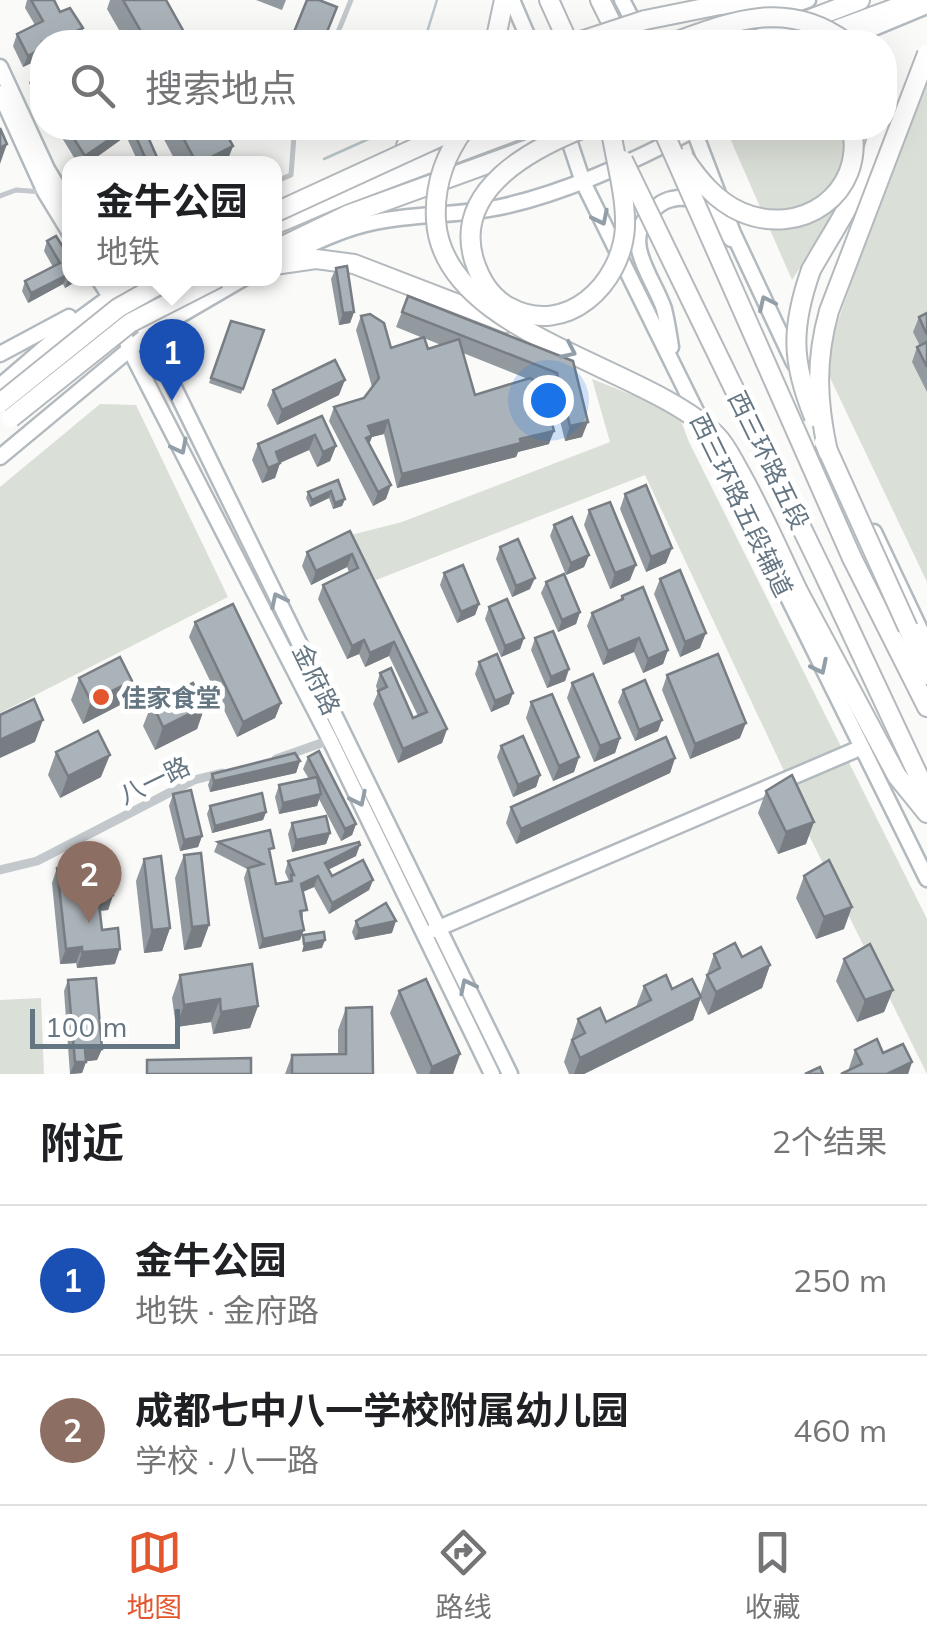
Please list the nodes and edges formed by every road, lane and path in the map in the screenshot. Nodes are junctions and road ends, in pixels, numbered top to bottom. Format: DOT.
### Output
graph roads {
  1 [pos="351,0"];
  2 [pos="548,0"];
  3 [pos="600,0"];
  4 [pos="668,0"];
  5 [pos="789,0"];
  6 [pos="808,0"];
  7 [pos="860,0"];
  8 [pos="917,0"];
  9 [pos="623,3"];
  10 [pos="511,4"];
  11 [pos="720,5"];
  12 [pos="927,6"];
  13 [pos="339,30"];
  14 [pos="500,30"];
  15 [pos="524,30"];
  16 [pos="529,30"];
  17 [pos="562,30"];
  18 [pos="615,30"];
  19 [pos="616,30"];
  20 [pos="625,30"];
  21 [pos="638,30"];
  22 [pos="707,30"];
  23 [pos="728,30"];
  24 [pos="781,30"];
  25 [pos="826,30"];
  26 [pos="836,30"];
  27 [pos="871,30"];
  28 [pos="927,54"];
  29 [pos="0,68"];
  30 [pos="0,93"];
  31 [pos="30,132"];
  32 [pos="897,132"];
  33 [pos="34,140"];
  34 [pos="294,140"];
  35 [pos="416,140"];
  36 [pos="435,140"];
  37 [pos="454,140"];
  38 [pos="455,140"];
  39 [pos="491,140"];
  40 [pos="553,140"];
  41 [pos="568,140"];
  42 [pos="612,140"];
  43 [pos="614,140"];
  44 [pos="668,140"];
  45 [pos="669,140"];
  46 [pos="671,140"];
  47 [pos="699,140"];
  48 [pos="852,140"];
  49 [pos="877,140"];
  50 [pos="894,140"];
  51 [pos="548,142"];
  52 [pos="376,166"];
  53 [pos="282,179"];
  54 [pos="583,182"];
  55 [pos="45,192"];
  56 [pos="62,193"];
  57 [pos="0,196"];
  58 [pos="282,207"];
  59 [pos="282,208"];
  60 [pos="62,219"];
  61 [pos="282,222"];
  62 [pos="282,246"];
  63 [pos="744,256"];
  64 [pos="282,259"];
  65 [pos="282,262"];
  66 [pos="158,286"];
  67 [pos="204,286"];
  68 [pos="230,286"];
  69 [pos="114,287"];
  70 [pos="522,328"];
  71 [pos="148,334"];
  72 [pos="130,350"];
  73 [pos="0,354"];
  74 [pos="674,365"];
  75 [pos="0,386"];
  76 [pos="4,416"];
  77 [pos="828,452"];
  78 [pos="0,458"];
  79 [pos="927,644"];
  80 [pos="927,675"];
  81 [pos="927,707"];
  82 [pos="330,740"];
  83 [pos="860,748"];
  84 [pos="259,765"];
  85 [pos="226,772"];
  86 [pos="927,794"];
  87 [pos="927,813"];
  88 [pos="0,870"];
  89 [pos="927,880"];
  90 [pos="432,932"];
  91 [pos="492,1074"];
  92 [pos="510,1074"];
  1 -- 13 [label="lane"];
  2 -- 17 [label="highway"];
  3 -- 19 [label="highway"];
  4 -- 11 [label="highway"];
  5 -- 11 [label="highway"];
  6 -- 23 [label="main road"];
  7 -- 24 [label="highway, bridge"];
  8 -- 26 [label="highway"];
  9 -- 20 [label="main road"];
  9 -- 21 [label="main road"];
  10 -- 14 [label="highway"];
  10 -- 15 [label="main road"];
  10 -- 16 [label="main road"];
  11 -- 18 [label="highway, bridge"];
  12 -- 27 [label="main road"];
  22 -- 25 [label="highway, bridge"];
  28 -- 32 [label="highway, bridge"];
  29 -- 31 [label="main road"];
  30 -- 55 [label="main road"];
  33 -- 56 [label="main road"];
  34 -- 53 [label="lane"];
  35 -- 52 [label="highway, bridge"];
  36 -- 52 [label="highway, bridge"];
  37 -- 59 [label="main road"];
  38 -- 70 [label="highway, bridge"];
  39 -- 61 [label="highway"];
  40 -- 51 [label="highway, bridge"];
  41 -- 54 [label="main road, 西三环路五段辅道"];
  42 -- 51 [label="highway, bridge"];
  43 -- 86 [label="highway, 西三环路五段, bridge"];
  44 -- 81 [label="highway, 西三环路五段, bridge"];
  45 -- 54 [label="main road"];
  46 -- 48 [label="highway, bridge"];
  47 -- 63 [label="main road"];
  49 -- 77 [label="highway, bridge"];
  50 -- 77 [label="highway, bridge"];
  51 -- 62 [label="highway, bridge"];
  52 -- 58 [label="highway, bridge"];
  54 -- 64 [label="main road"];
  54 -- 74 [label="main road, 西三环路五段辅道, one-way"];
  55 -- 57 [label="lane"];
  55 -- 60 [label="main road"];
  63 -- 74 [label="main road"];
  79 -- 63 [label="main road, one-way"];
  65 -- 70 [label="highway, bridge"];
  66 -- 76 [label="highway, bridge"];
  67 -- 76 [label="highway, bridge"];
  68 -- 71 [label="main road"];
  69 -- 71 [label="main road, 金府路"];
  69 -- 72 [label="main road, 金府路"];
  69 -- 73 [label="main road"];
  69 -- 75 [label="main road"];
  70 -- 87 [label="highway, one-way, bridge"];
  71 -- 72 [label="main road"];
  90 -- 71 [label="main road, 金府路, one-way"];
  72 -- 78 [label="main road"];
  72 -- 82 [label="main road, 金府路, one-way"];
  74 -- 83 [label="main road, 西三环路五段辅道, one-way"];
  77 -- 80 [label="highway, bridge"];
  82 -- 84 [label="street"];
  82 -- 90 [label="main road, 金府路, one-way"];
  83 -- 89 [label="main road, 西三环路五段辅道"];
  83 -- 90 [label="main road"];
  85 -- 88 [label="street, 八一路"];
  90 -- 91 [label="main road, 金府路"];
  92 -- 90 [label="main road, 金府路, one-way"];
}
